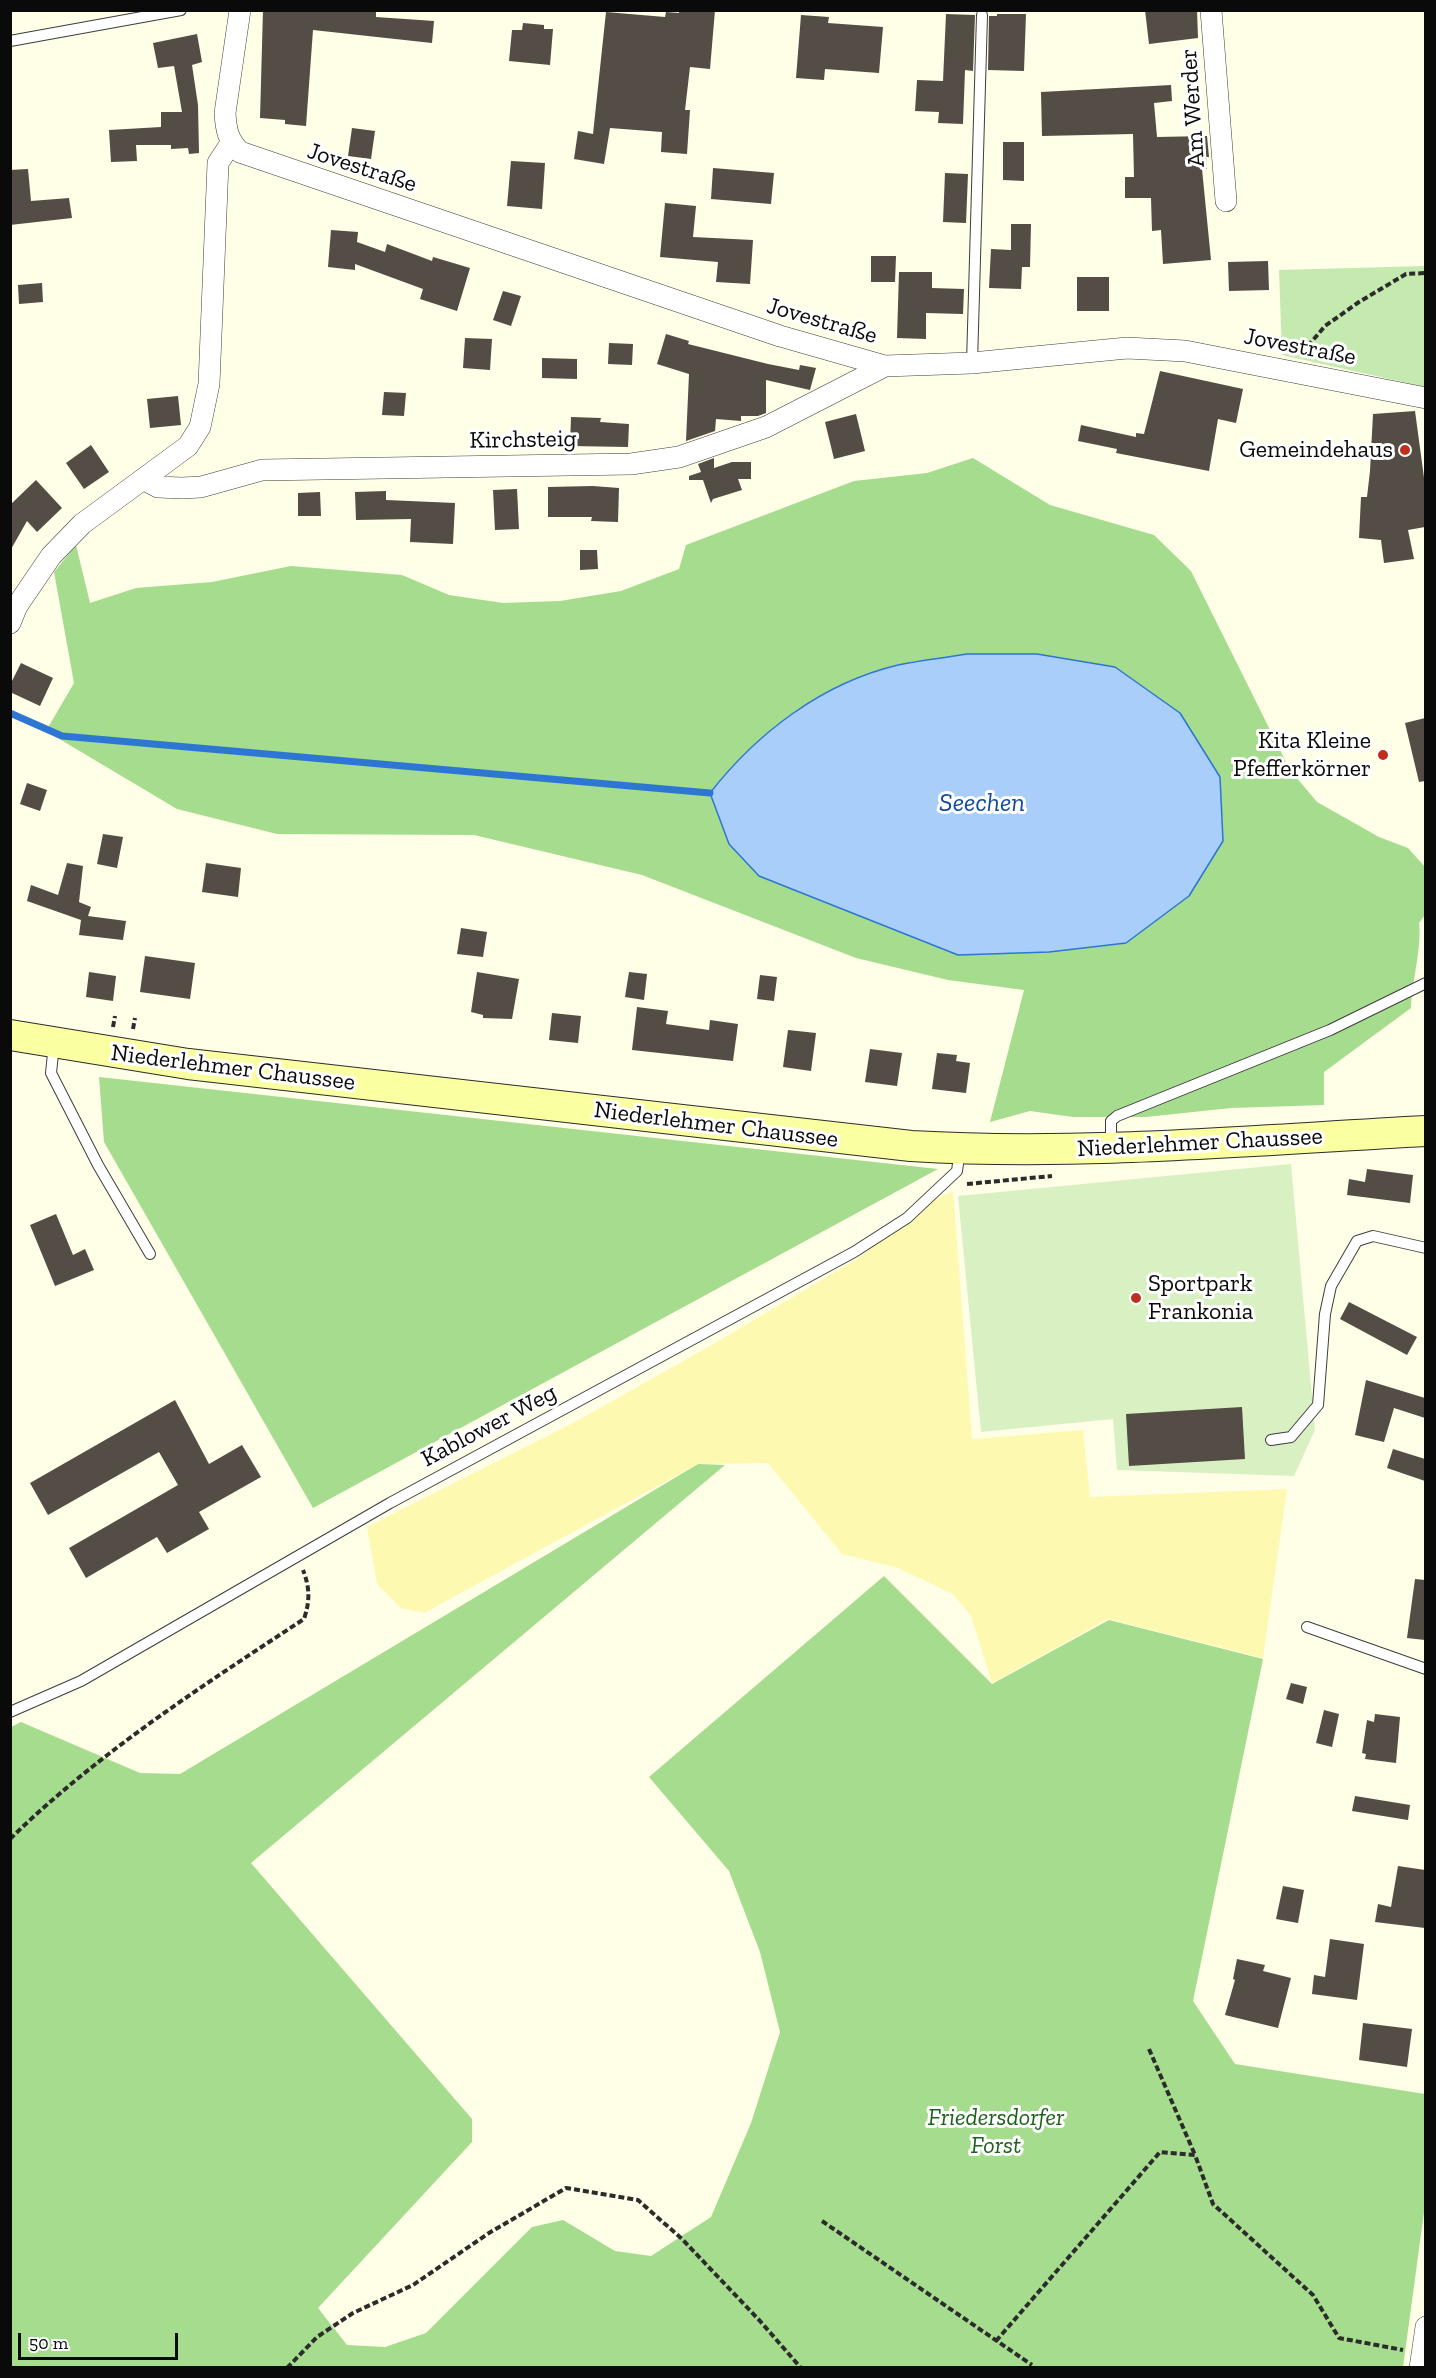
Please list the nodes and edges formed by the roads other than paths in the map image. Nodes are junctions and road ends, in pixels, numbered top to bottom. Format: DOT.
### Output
graph roads {
  1 [pos="181,10"];
  2 [pos="240,10"];
  3 [pos="1211,10"];
  4 [pos="982,15"];
  5 [pos="10,41"];
  6 [pos="231,143"];
  7 [pos="1226,201"];
  8 [pos="972,363"];
  9 [pos="885,366"];
  10 [pos="1425,398"];
  11 [pos="145,480"];
  12 [pos="10,623"];
  13 [pos="1425,983"];
  14 [pos="10,1035"];
  15 [pos="54,1043"];
  16 [pos="1425,1131"];
  17 [pos="1111,1148"];
  18 [pos="960,1149"];
  19 [pos="1425,1248"];
  20 [pos="150,1254"];
  21 [pos="1271,1440"];
  22 [pos="1307,1627"];
  23 [pos="1425,1669"];
  24 [pos="10,1712"];
  25 [pos="1425,2327"];
  26 [pos="1421,2360"];
  1 -- 5 [label="lane"];
  2 -- 6 [label="street"];
  3 -- 7 [label="street, Am Werder"];
  4 -- 8 [label="lane"];
  6 -- 9 [label="street, Jovestraße"];
  6 -- 11 [label="street"];
  8 -- 9 [label="street, Jovestraße"];
  8 -- 10 [label="street, Jovestraße"];
  9 -- 11 [label="street, Kirchsteig"];
  11 -- 12 [label="street"];
  13 -- 17 [label="lane"];
  14 -- 15 [label="main road, Niederlehmer Chaussee"];
  15 -- 18 [label="main road, Niederlehmer Chaussee"];
  15 -- 20 [label="lane"];
  16 -- 17 [label="main road, Niederlehmer Chaussee"];
  17 -- 18 [label="main road, Niederlehmer Chaussee"];
  18 -- 24 [label="lane, Kablower Weg"];
  19 -- 21 [label="lane"];
  22 -- 23 [label="lane"];
  25 -- 26 [label="street"];
}
